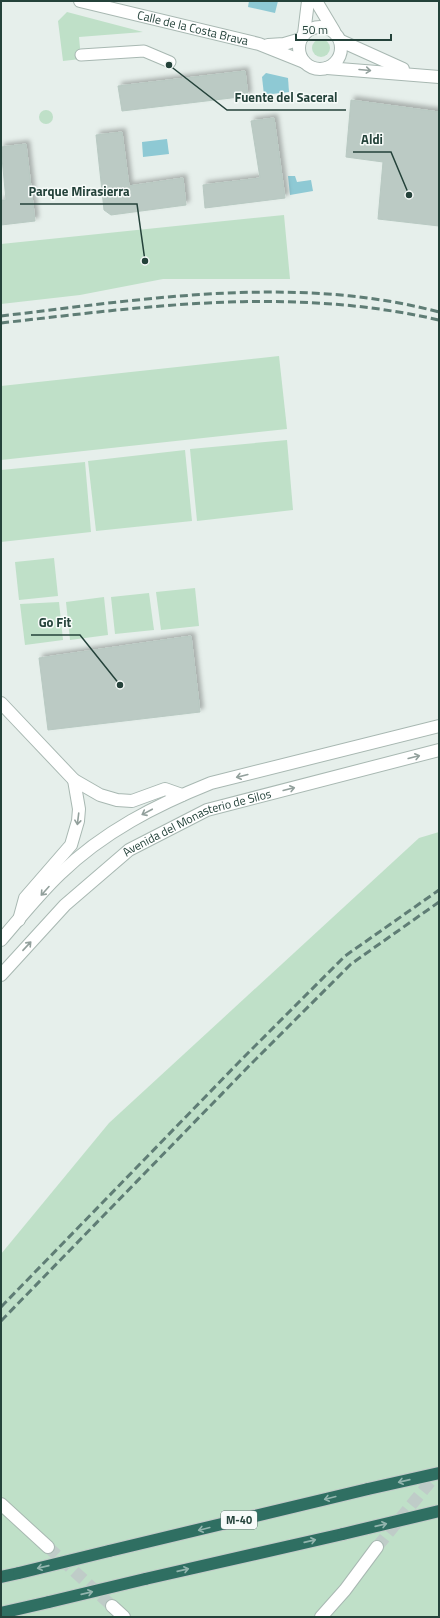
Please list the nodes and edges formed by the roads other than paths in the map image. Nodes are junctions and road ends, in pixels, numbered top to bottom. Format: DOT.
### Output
graph roads {
  1 [pos="80,1"];
  2 [pos="308,1"];
  3 [pos="316,1"];
  4 [pos="337,36"];
  5 [pos="302,37"];
  6 [pos="259,44"];
  7 [pos="81,55"];
  8 [pos="170,62"];
  9 [pos="304,62"];
  10 [pos="326,68"];
  11 [pos="414,74"];
  12 [pos="439,77"];
  13 [pos="1,703"];
  14 [pos="439,726"];
  15 [pos="439,750"];
  16 [pos="74,780"];
  17 [pos="182,795"];
  18 [pos="19,920"];
  19 [pos="1,940"];
  20 [pos="1,975"];
  21 [pos="439,1473"];
  22 [pos="1,1504"];
  23 [pos="439,1511"];
  24 [pos="48,1547"];
  25 [pos="377,1547"];
  26 [pos="1,1577"];
  27 [pos="112,1606"];
  28 [pos="1,1613"];
  29 [pos="124,1617"];
  30 [pos="321,1617"];
  1 -- 6 [label="street, Calle de la Costa Brava"];
  2 -- 5 [label="street"];
  3 -- 4 [label="street"];
  4 -- 5 [label="street"];
  4 -- 10 [label="street"];
  4 -- 11 [label="street"];
  5 -- 6 [label="street, Calle de la Costa Brava"];
  5 -- 9 [label="street"];
  6 -- 9 [label="street, Calle de la Costa Brava"];
  7 -- 8 [label="street"];
  9 -- 10 [label="street"];
  10 -- 11 [label="street, one-way"];
  11 -- 12 [label="street"];
  13 -- 16 [label="street"];
  14 -- 17 [label="street, Avenida del Monasterio de Silos, one-way"];
  20 -- 15 [label="street, Avenida del Monasterio de Silos, one-way"];
  16 -- 17 [label="street"];
  16 -- 18 [label="street, one-way"];
  17 -- 18 [label="street, Avenida del Monasterio de Silos, one-way"];
  18 -- 19 [label="street, Avenida del Monasterio de Silos"];
  21 -- 26 [label="highway, M-40, one-way, bridge"];
  22 -- 24 [label="street"];
  28 -- 23 [label="highway, one-way, bridge"];
  25 -- 30 [label="street"];
  27 -- 29 [label="street"];
}
